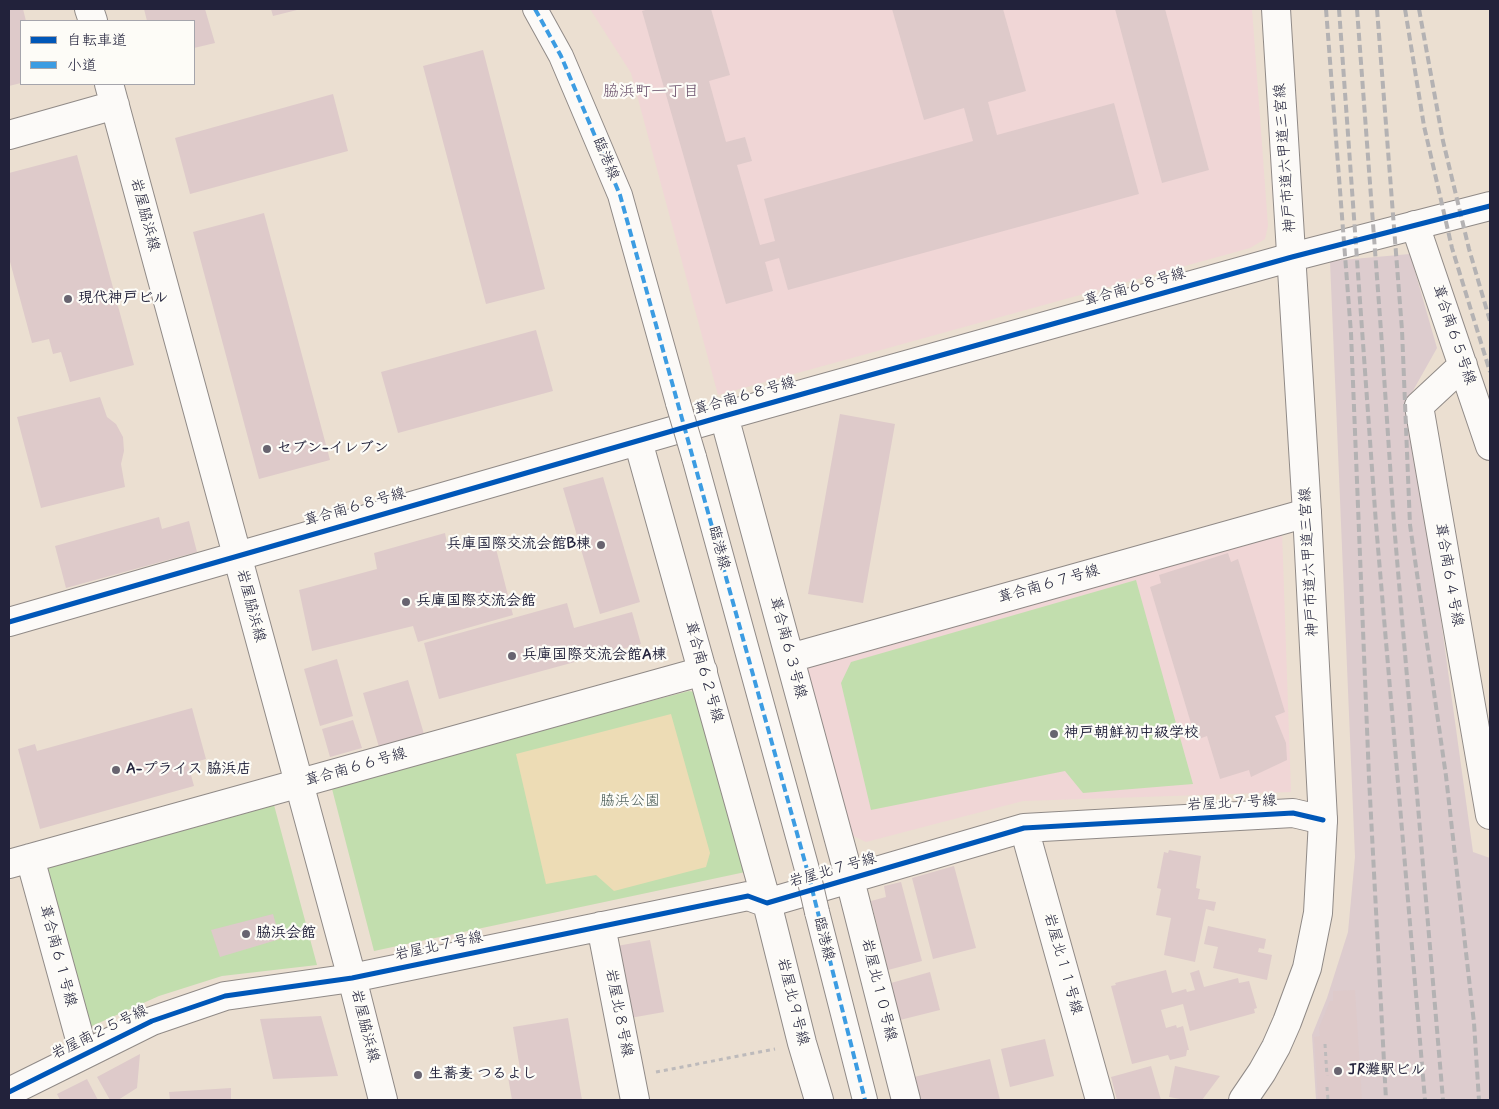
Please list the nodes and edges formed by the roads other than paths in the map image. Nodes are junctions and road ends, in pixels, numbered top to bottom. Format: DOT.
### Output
graph roads {
  1 [pos="535,9"];
  2 [pos="1276,9"];
  3 [pos="112,94"];
  4 [pos="9,135"];
  5 [pos="1490,206"];
  6 [pos="1415,225"];
  7 [pos="1292,257"];
  8 [pos="1463,365"];
  9 [pos="724,416"];
  10 [pos="638,441"];
  11 [pos="1490,446"];
  12 [pos="1307,512"];
  13 [pos="236,555"];
  14 [pos="9,622"];
  15 [pos="790,658"];
  16 [pos="703,671"];
  17 [pos="298,784"];
  18 [pos="1489,809"];
  19 [pos="1324,820"];
  20 [pos="1024,828"];
  21 [pos="20,861"];
  22 [pos="850,880"];
  23 [pos="767,903"];
  24 [pos="601,926"];
  25 [pos="352,978"];
  26 [pos="84,1054"];
  27 [pos="9,1092"];
  28 [pos="1246,1099"];
  29 [pos="383,1100"];
  30 [pos="635,1100"];
  31 [pos="819,1100"];
  32 [pos="865,1100"];
  33 [pos="906,1100"];
  34 [pos="1100,1100"];
  1 -- 32 [label="street, 臨港線, bridge"];
  2 -- 7 [label="street, 神戸市道六甲道三宮線"];
  3 -- 4 [label="street"];
  3 -- 13 [label="street, 岩屋脇浜線"];
  5 -- 6 [label="street, 葺合南６８号線"];
  6 -- 7 [label="street, 葺合南６８号線"];
  6 -- 8 [label="street, 葺合南６５号線"];
  7 -- 9 [label="street, 葺合南６８号線"];
  7 -- 12 [label="street, 神戸市道六甲道三宮線"];
  8 -- 11 [label="street, 葺合南６５号線"];
  8 -- 18 [label="street, 葺合南６４号線"];
  9 -- 10 [label="street, 葺合南６８号線"];
  9 -- 15 [label="street, 葺合南６３号線"];
  10 -- 13 [label="street, 葺合南６８号線"];
  10 -- 16 [label="street, 葺合南６２号線"];
  12 -- 15 [label="street, 葺合南６７号線"];
  12 -- 19 [label="street, 神戸市道六甲道三宮線"];
  13 -- 14 [label="street, 葺合南６８号線"];
  13 -- 17 [label="street, 岩屋脇浜線"];
  15 -- 22 [label="street, 葺合南６３号線"];
  16 -- 17 [label="street, 葺合南６６号線"];
  16 -- 23 [label="street, 葺合南６２号線"];
  17 -- 21 [label="street, 葺合南６６号線"];
  17 -- 25 [label="street, 岩屋脇浜線"];
  19 -- 20 [label="street, 岩屋北７号線"];
  19 -- 28 [label="street, 神戸市道六甲道三宮線"];
  20 -- 22 [label="street, 岩屋北７号線"];
  20 -- 34 [label="street, 岩屋北１１号線"];
  21 -- 26 [label="street, 葺合南６１号線"];
  22 -- 23 [label="street, 岩屋北７号線"];
  22 -- 33 [label="street, 岩屋北１０号線"];
  23 -- 24 [label="street, 岩屋北７号線"];
  23 -- 31 [label="street, 岩屋北９号線"];
  24 -- 25 [label="street, 岩屋北７号線"];
  24 -- 30 [label="street, 岩屋北８号線"];
  25 -- 26 [label="street, 岩屋南２５号線"];
  25 -- 29 [label="street, 岩屋脇浜線"];
  26 -- 27 [label="street, 岩屋南２５号線"];
}
